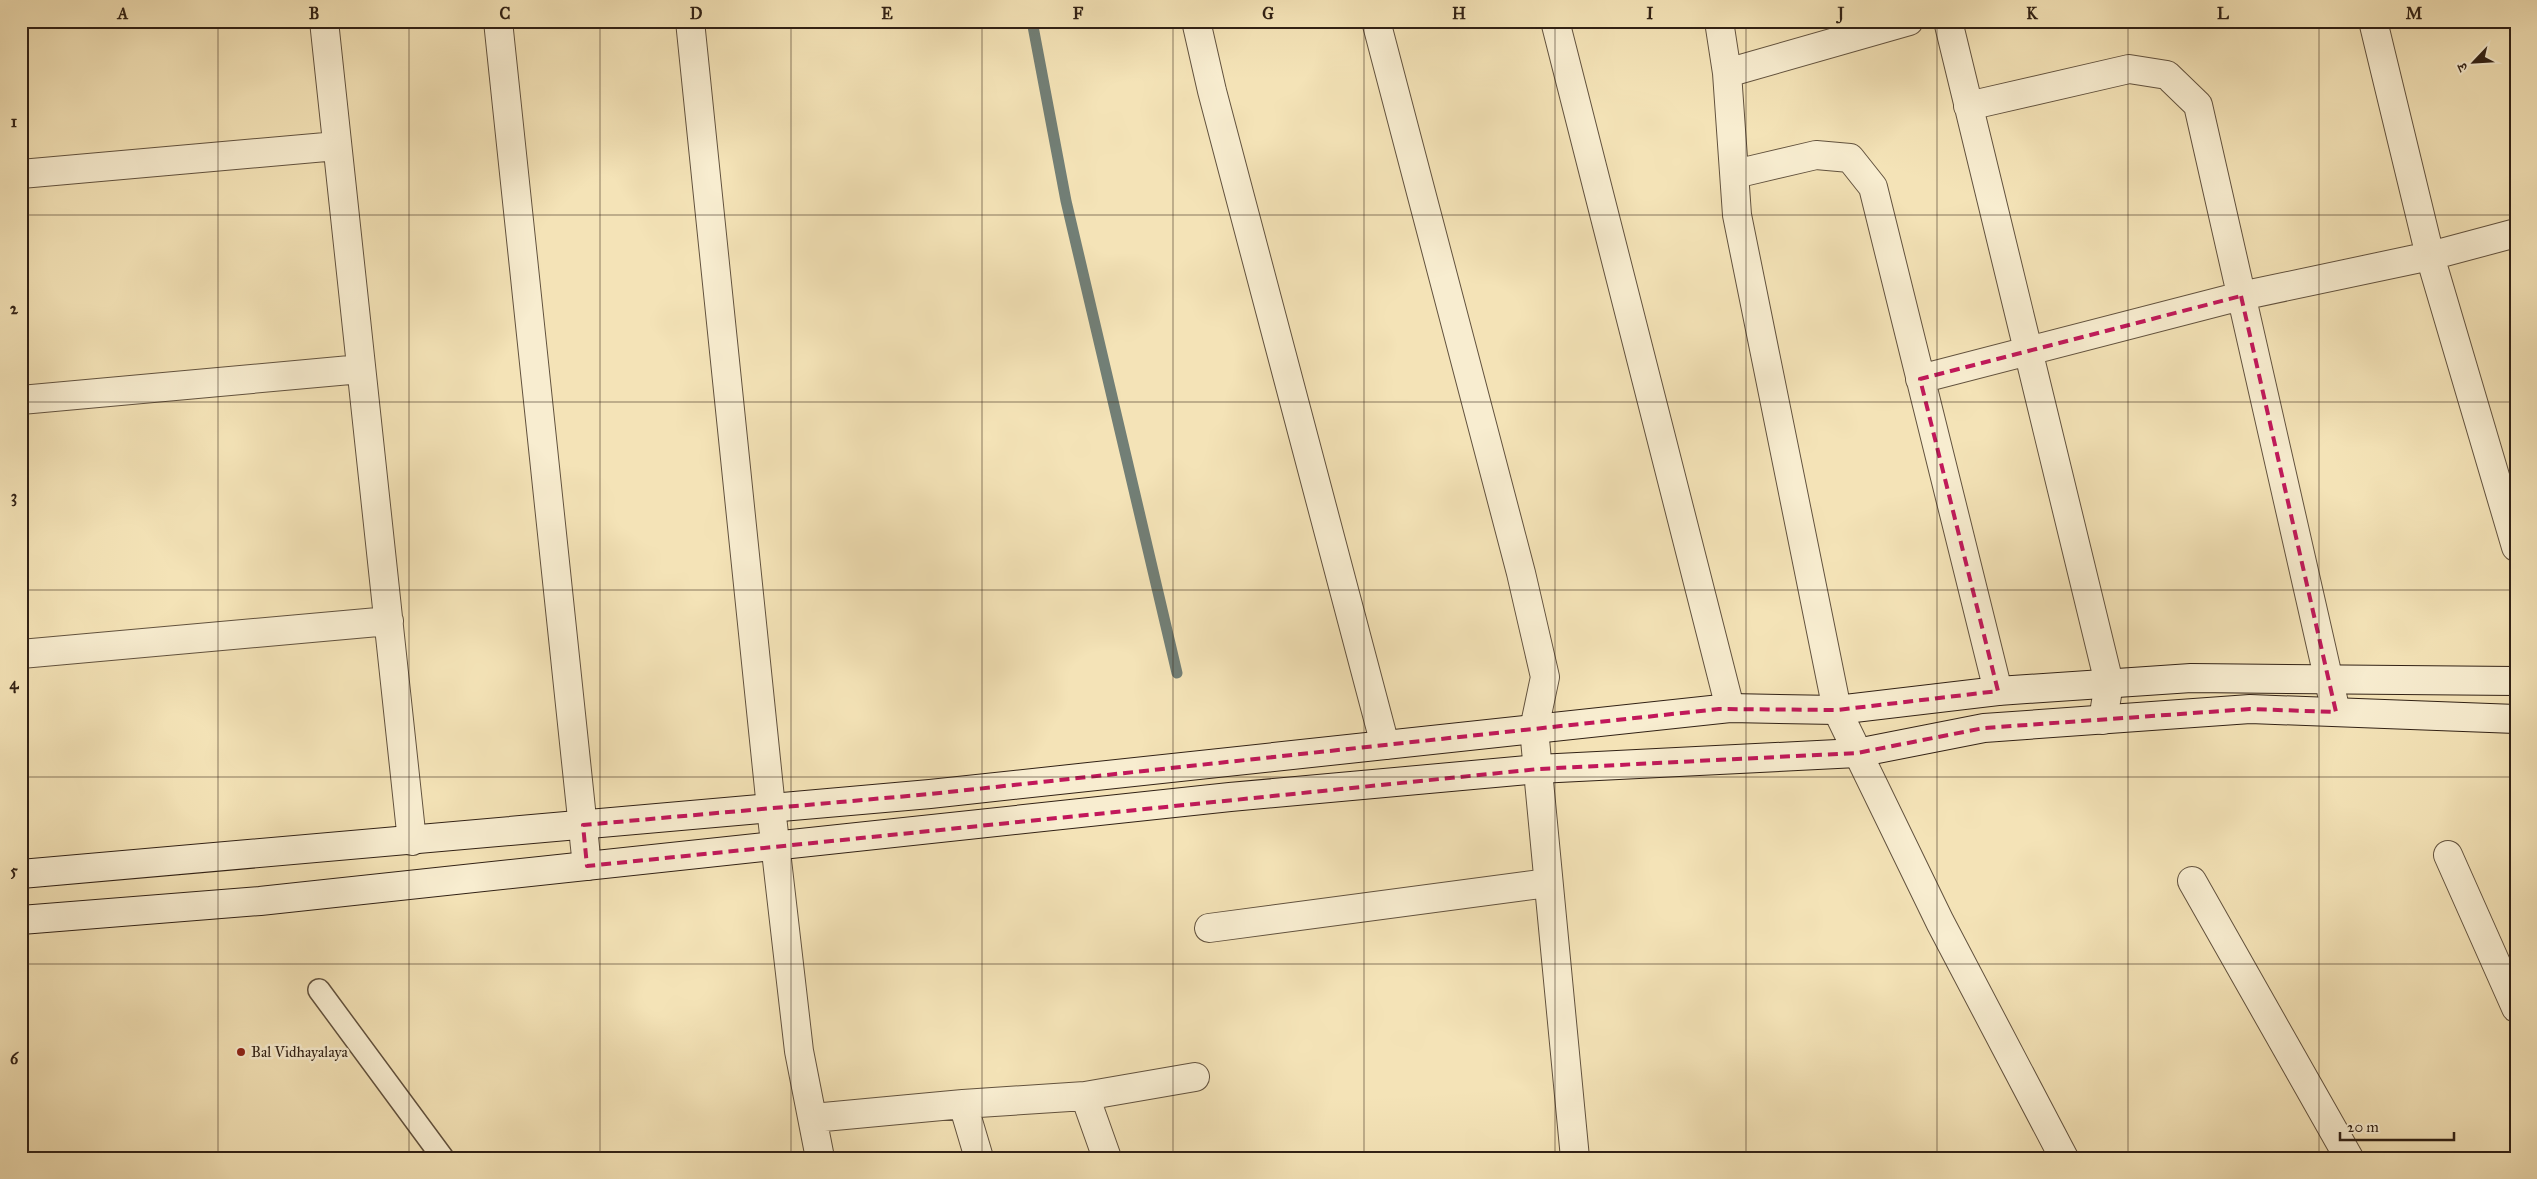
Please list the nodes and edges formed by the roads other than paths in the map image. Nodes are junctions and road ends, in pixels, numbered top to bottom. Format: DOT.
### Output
graph roads {
  1 [pos="324,21"];
  2 [pos="498,21"];
  3 [pos="690,21"];
  4 [pos="1196,21"];
  5 [pos="1376,21"];
  6 [pos="1555,21"];
  7 [pos="1719,21"];
  8 [pos="1909,21"];
  9 [pos="1948,21"];
  10 [pos="2373,21"];
  11 [pos="1727,73"];
  12 [pos="1968,106"];
  13 [pos="337,146"];
  14 [pos="21,174"];
  15 [pos="1735,174"];
  16 [pos="2516,233"];
  17 [pos="2430,256"];
  18 [pos="2241,296"];
  19 [pos="2028,351"];
  20 [pos="361,369"];
  21 [pos="1920,379"];
  22 [pos="21,400"];
  23 [pos="2516,547"];
  24 [pos="389,621"];
  25 [pos="21,654"];
  26 [pos="2328,679"];
  27 [pos="2516,681"];
  28 [pos="2109,683"];
  29 [pos="1998,690"];
  30 [pos="1730,708"];
  31 [pos="1837,710"];
  32 [pos="2336,712"];
  33 [pos="2516,719"];
  34 [pos="2103,720"];
  35 [pos="1534,729"];
  36 [pos="1385,745"];
  37 [pos="1857,753"];
  38 [pos="1538,769"];
  39 [pos="771,808"];
  40 [pos="583,825"];
  41 [pos="412,841"];
  42 [pos="775,846"];
  43 [pos="2448,855"];
  44 [pos="587,866"];
  45 [pos="21,874"];
  46 [pos="2192,881"];
  47 [pos="1548,882"];
  48 [pos="21,920"];
  49 [pos="1209,928"];
  50 [pos="319,990"];
  51 [pos="2516,1008"];
  52 [pos="1195,1077"];
  53 [pos="1085,1096"];
  54 [pos="962,1104"];
  55 [pos="813,1118"];
  56 [pos="443,1158"];
  57 [pos="820,1158"];
  58 [pos="979,1158"];
  59 [pos="1107,1158"];
  60 [pos="1575,1158"];
  61 [pos="2064,1158"];
  62 [pos="2349,1158"];
  1 -- 13 [label="street"];
  2 -- 40 [label="street"];
  3 -- 39 [label="street"];
  4 -- 36 [label="street"];
  5 -- 35 [label="street"];
  6 -- 30 [label="street"];
  7 -- 11 [label="street"];
  8 -- 11 [label="street"];
  9 -- 12 [label="street"];
  10 -- 17 [label="street"];
  11 -- 15 [label="street"];
  12 -- 18 [label="street"];
  12 -- 19 [label="street"];
  13 -- 14 [label="street"];
  13 -- 20 [label="street"];
  15 -- 21 [label="street"];
  15 -- 31 [label="street"];
  16 -- 17 [label="street"];
  17 -- 18 [label="street"];
  17 -- 23 [label="street"];
  18 -- 19 [label="street"];
  18 -- 26 [label="street"];
  19 -- 21 [label="street"];
  19 -- 28 [label="street"];
  20 -- 22 [label="street"];
  20 -- 24 [label="street"];
  21 -- 29 [label="street"];
  24 -- 25 [label="street"];
  24 -- 41 [label="street"];
  26 -- 27 [label="street"];
  26 -- 28 [label="street"];
  26 -- 32 [label="street"];
  28 -- 29 [label="street"];
  28 -- 34 [label="street"];
  29 -- 31 [label="street"];
  30 -- 31 [label="street"];
  30 -- 35 [label="street"];
  31 -- 37 [label="street"];
  32 -- 33 [label="street"];
  32 -- 34 [label="street"];
  34 -- 37 [label="street"];
  35 -- 36 [label="street"];
  35 -- 38 [label="street"];
  36 -- 39 [label="street"];
  37 -- 38 [label="street"];
  37 -- 61 [label="street"];
  38 -- 42 [label="street"];
  38 -- 47 [label="street"];
  39 -- 40 [label="street"];
  39 -- 42 [label="street"];
  40 -- 41 [label="street"];
  40 -- 44 [label="street"];
  41 -- 45 [label="street"];
  42 -- 44 [label="street"];
  42 -- 55 [label="street"];
  43 -- 51 [label="street"];
  44 -- 48 [label="street"];
  46 -- 62 [label="street"];
  47 -- 49 [label="street"];
  47 -- 60 [label="street"];
  50 -- 56 [label="lane"];
  52 -- 53 [label="street"];
  53 -- 54 [label="street"];
  53 -- 59 [label="street"];
  54 -- 55 [label="street"];
  54 -- 58 [label="street"];
  55 -- 57 [label="street"];
}
